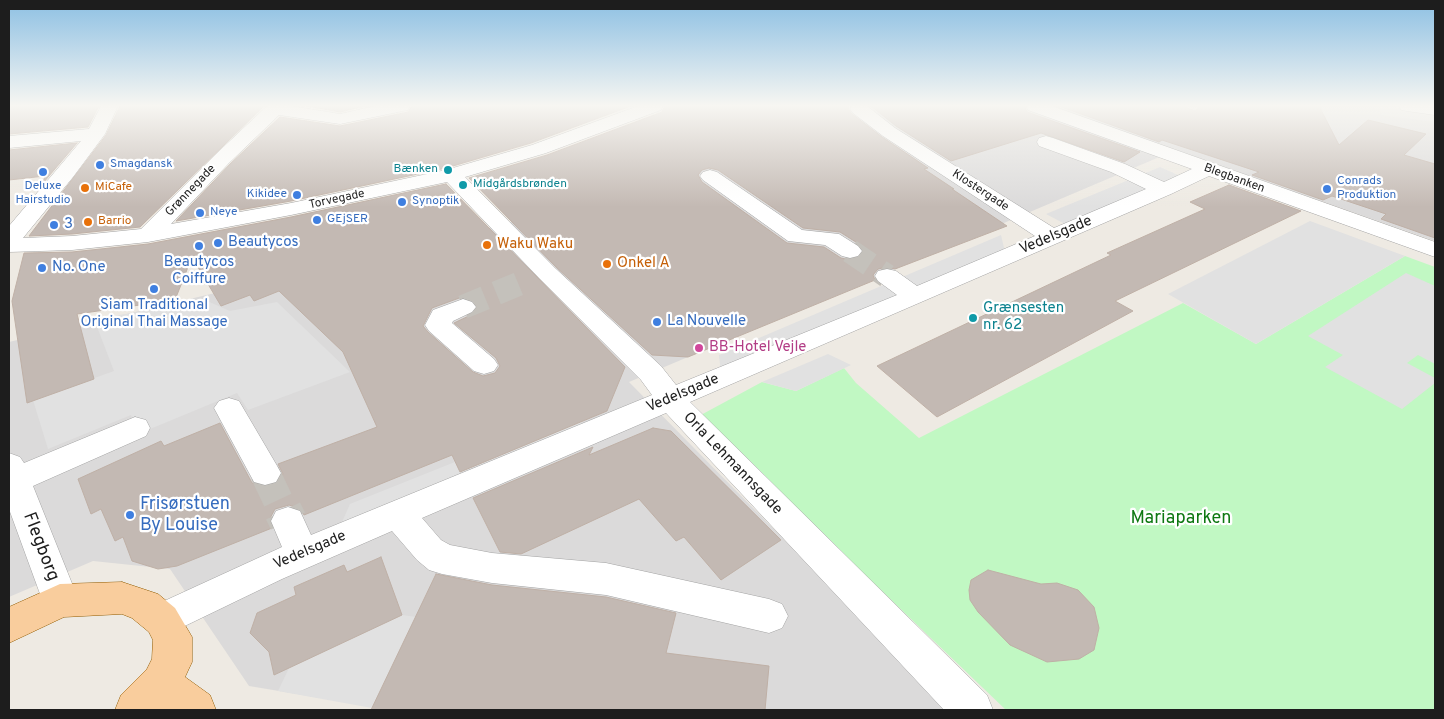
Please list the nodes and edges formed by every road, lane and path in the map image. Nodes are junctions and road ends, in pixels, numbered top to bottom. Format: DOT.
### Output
graph roads {
  1 [pos="36,140"];
  2 [pos="92,140"];
  3 [pos="243,140"];
  4 [pos="564,140"];
  5 [pos="901,140"];
  6 [pos="1126,140"];
  7 [pos="9,142"];
  8 [pos="1046,142"];
  9 [pos="1206,169"];
  10 [pos="451,175"];
  11 [pos="710,176"];
  12 [pos="1164,190"];
  13 [pos="148,235"];
  14 [pos="1052,237"];
  15 [pos="9,240"];
  16 [pos="9,245"];
  17 [pos="1435,250"];
  18 [pos="850,251"];
  19 [pos="887,276"];
  20 [pos="915,296"];
  21 [pos="463,307"];
  22 [pos="484,365"];
  23 [pos="672,399"];
  24 [pos="230,408"];
  25 [pos="135,428"];
  26 [pos="12,472"];
  27 [pos="265,473"];
  28 [pos="398,514"];
  29 [pos="288,521"];
  30 [pos="303,554"];
  31 [pos="60,601"];
  32 [pos="769,616"];
  33 [pos="162,620"];
  34 [pos="9,626"];
  35 [pos="149,696"];
  36 [pos="195,710"];
  37 [pos="972,710"];
  1 -- 7 [label="street"];
  2 -- 15 [label="street"];
  3 -- 13 [label="street, Grønnegade"];
  4 -- 10 [label="street, Torvegade"];
  5 -- 14 [label="street, Klostergade"];
  6 -- 9 [label="street, Blegbanken"];
  8 -- 12 [label="street"];
  9 -- 12 [label="street, Vedelsgade"];
  9 -- 17 [label="street, Blegbanken"];
  10 -- 13 [label="street, Torvegade"];
  10 -- 23 [label="street, Orla Lehmannsgade"];
  11 -- 18 [label="street"];
  12 -- 14 [label="street, Vedelsgade"];
  13 -- 16 [label="street, Torvegade"];
  14 -- 20 [label="street, Vedelsgade"];
  19 -- 20 [label="street"];
  20 -- 23 [label="street, Vedelsgade"];
  21 -- 22 [label="street"];
  23 -- 28 [label="street, Vedelsgade"];
  23 -- 37 [label="street, Orla Lehmannsgade"];
  24 -- 27 [label="street"];
  25 -- 26 [label="street"];
  26 -- 31 [label="street, Flegborg"];
  28 -- 30 [label="street, Vedelsgade"];
  28 -- 32 [label="street"];
  29 -- 30 [label="street"];
  30 -- 33 [label="street, Vedelsgade"];
  31 -- 33 [label="main road"];
  31 -- 34 [label="main road"];
  33 -- 35 [label="main road"];
  35 -- 36 [label="main road"];
}
